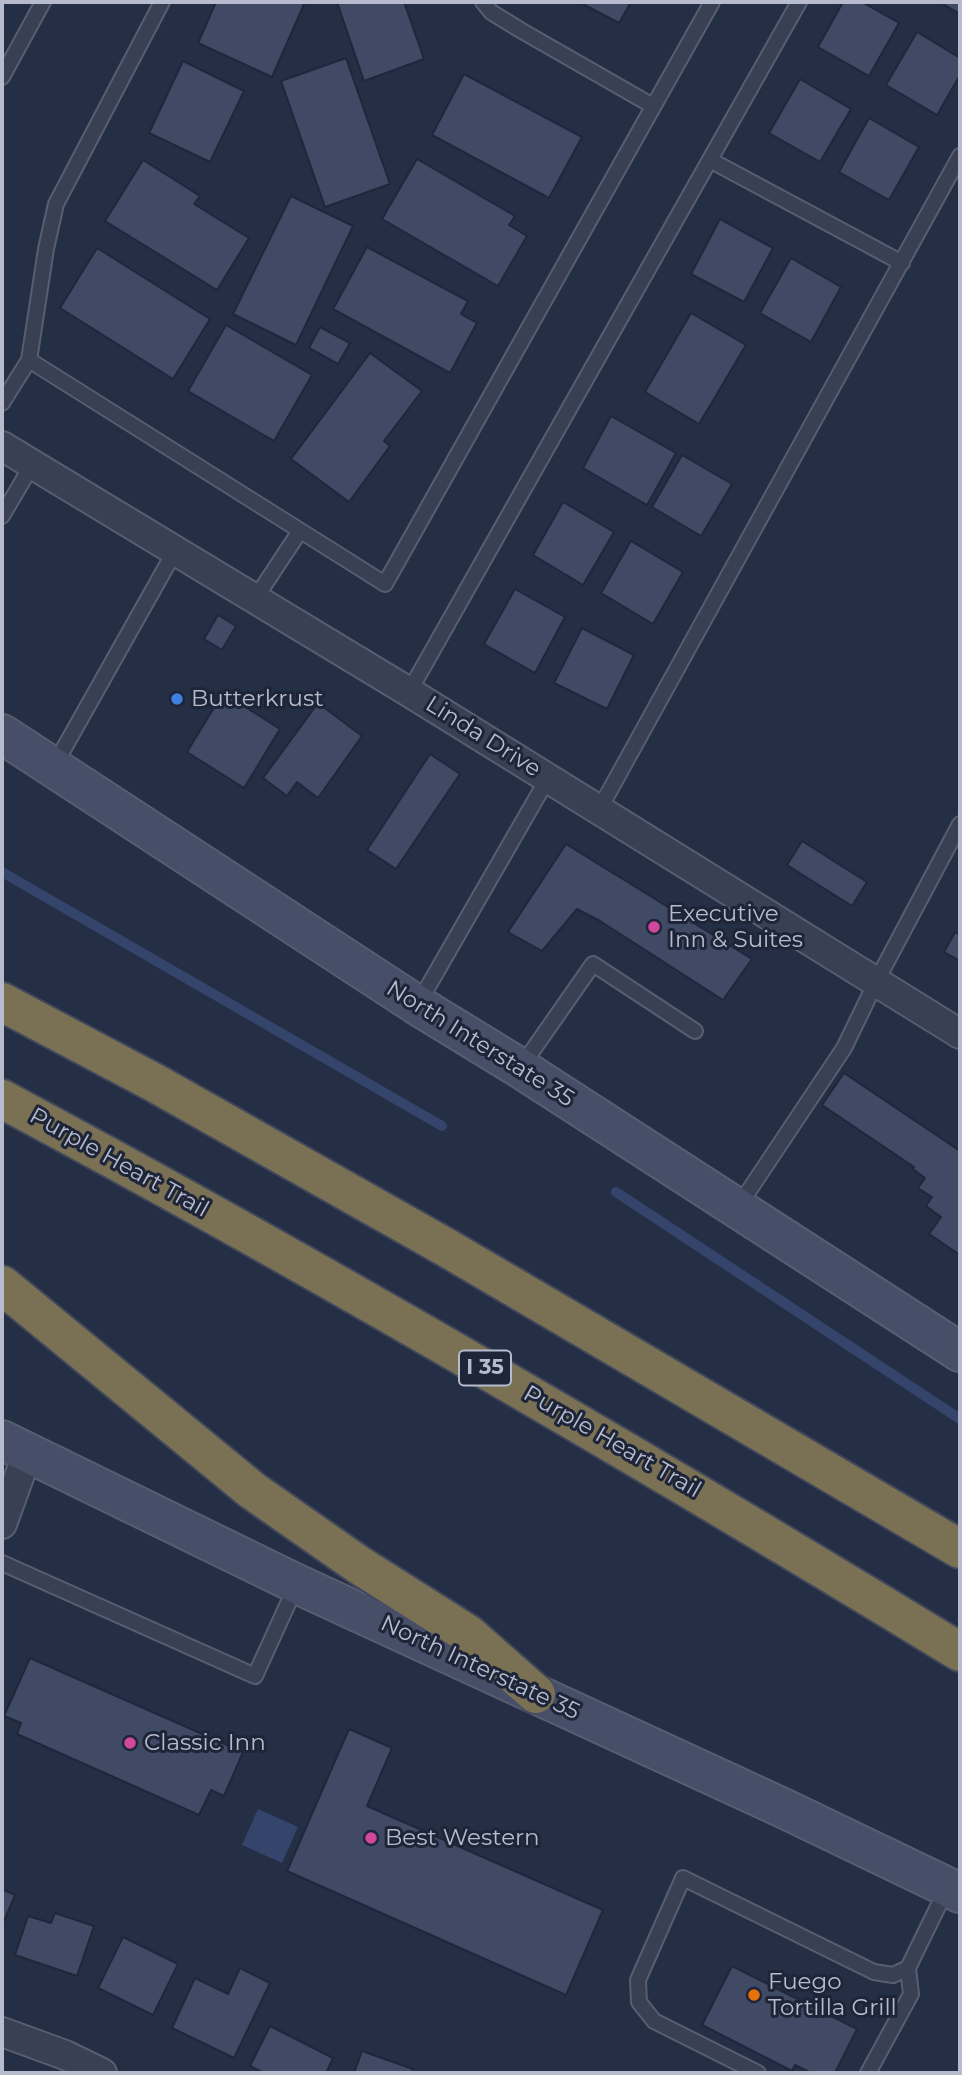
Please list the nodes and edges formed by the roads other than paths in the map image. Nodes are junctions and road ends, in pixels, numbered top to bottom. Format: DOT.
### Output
graph roads {
  1 [pos="43,2"];
  2 [pos="162,2"];
  3 [pos="483,2"];
  4 [pos="712,2"];
  5 [pos="799,2"];
  6 [pos="2,77"];
  7 [pos="653,106"];
  8 [pos="960,156"];
  9 [pos="710,160"];
  10 [pos="902,263"];
  11 [pos="29,360"];
  12 [pos="2,403"];
  13 [pos="2,446"];
  14 [pos="32,465"];
  15 [pos="2,516"];
  16 [pos="300,531"];
  17 [pos="175,551"];
  18 [pos="255,599"];
  19 [pos="409,692"];
  20 [pos="2,734"];
  21 [pos="53,767"];
  22 [pos="548,778"];
  23 [pos="599,810"];
  24 [pos="960,824"];
  25 [pos="876,982"];
  26 [pos="2,1002"];
  27 [pos="417,1005"];
  28 [pos="695,1031"];
  29 [pos="960,1034"];
  30 [pos="520,1068"];
  31 [pos="2,1099"];
  32 [pos="737,1209"];
  33 [pos="2,1285"];
  34 [pos="960,1352"];
  35 [pos="15,1446"];
  36 [pos="2,1524"];
  37 [pos="960,1549"];
  38 [pos="2,1563"];
  39 [pos="297,1584"];
  40 [pos="960,1652"];
  41 [pos="536,1694"];
  42 [pos="954,1890"];
  43 [pos="908,1968"];
  44 [pos="2,2032"];
  45 [pos="102,2073"];
  46 [pos="758,2073"];
  47 [pos="868,2073"];
  1 -- 6 [label="lane"];
  2 -- 11 [label="lane"];
  3 -- 7 [label="lane"];
  4 -- 7 [label="lane"];
  5 -- 9 [label="lane"];
  7 -- 16 [label="lane"];
  8 -- 10 [label="lane"];
  9 -- 10 [label="lane"];
  9 -- 19 [label="lane"];
  10 -- 23 [label="lane"];
  11 -- 12 [label="lane"];
  11 -- 16 [label="lane"];
  13 -- 14 [label="street, Linda Drive"];
  14 -- 15 [label="lane"];
  14 -- 17 [label="street, Linda Drive"];
  16 -- 18 [label="lane"];
  17 -- 18 [label="street, Linda Drive"];
  17 -- 21 [label="lane"];
  18 -- 19 [label="street, Linda Drive"];
  19 -- 22 [label="street, Linda Drive"];
  20 -- 21 [label="main road, North Interstate 35"];
  21 -- 27 [label="main road, North Interstate 35"];
  22 -- 23 [label="street, Linda Drive"];
  22 -- 27 [label="lane"];
  23 -- 25 [label="street, Linda Drive"];
  24 -- 25 [label="lane"];
  25 -- 29 [label="street, Linda Drive"];
  25 -- 32 [label="lane"];
  26 -- 37 [label="highway"];
  27 -- 30 [label="main road, North Interstate 35"];
  28 -- 30 [label="lane"];
  30 -- 32 [label="main road, North Interstate 35"];
  31 -- 40 [label="highway, Purple Heart Trail / I 35"];
  32 -- 34 [label="main road, North Interstate 35"];
  33 -- 41 [label="highway"];
  35 -- 36 [label="street"];
  35 -- 39 [label="main road, North Interstate 35"];
  38 -- 39 [label="lane"];
  39 -- 41 [label="main road, North Interstate 35"];
  41 -- 42 [label="main road, North Interstate 35"];
  42 -- 43 [label="lane"];
  43 -- 46 [label="lane"];
  43 -- 47 [label="lane"];
  44 -- 45 [label="street"];
}
